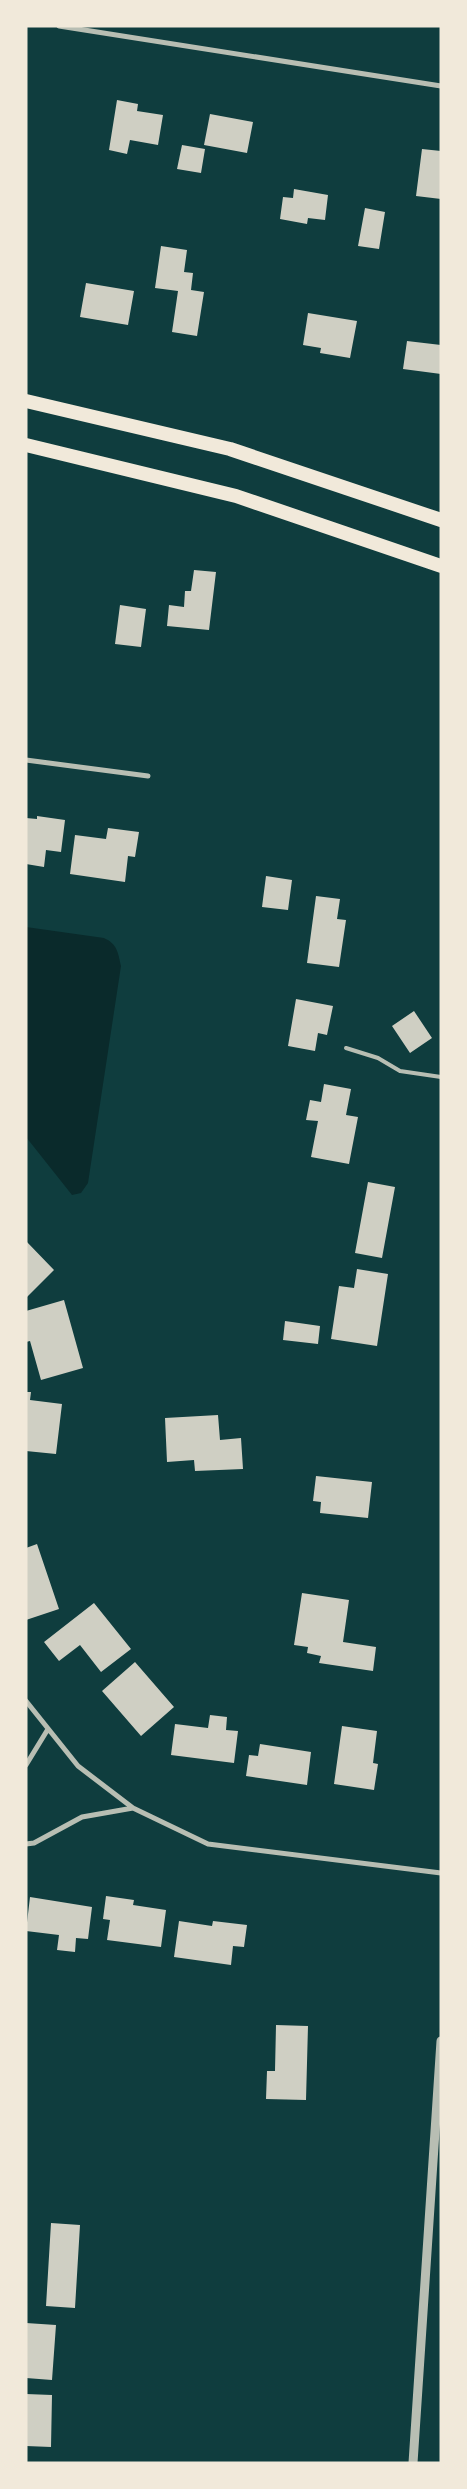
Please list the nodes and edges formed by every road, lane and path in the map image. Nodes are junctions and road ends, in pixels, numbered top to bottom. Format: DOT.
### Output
graph roads {
  1 [pos="58,26"];
  2 [pos="441,86"];
  3 [pos="26,401"];
  4 [pos="26,445"];
  5 [pos="441,520"];
  6 [pos="441,566"];
  7 [pos="26,760"];
  8 [pos="148,776"];
  9 [pos="346,1048"];
  10 [pos="441,1077"];
  11 [pos="26,1701"];
  12 [pos="48,1729"];
  13 [pos="26,1765"];
  14 [pos="133,1808"];
  15 [pos="26,1844"];
  16 [pos="441,1873"];
  17 [pos="441,2041"];
  18 [pos="413,2463"];
  1 -- 2 [label="street"];
  3 -- 5 [label="highway"];
  4 -- 6 [label="highway"];
  7 -- 8 [label="street"];
  9 -- 10 [label="lane"];
  11 -- 12 [label="street"];
  12 -- 13 [label="street"];
  12 -- 14 [label="street"];
  14 -- 15 [label="street"];
  14 -- 16 [label="street"];
  17 -- 18 [label="street"];
}
